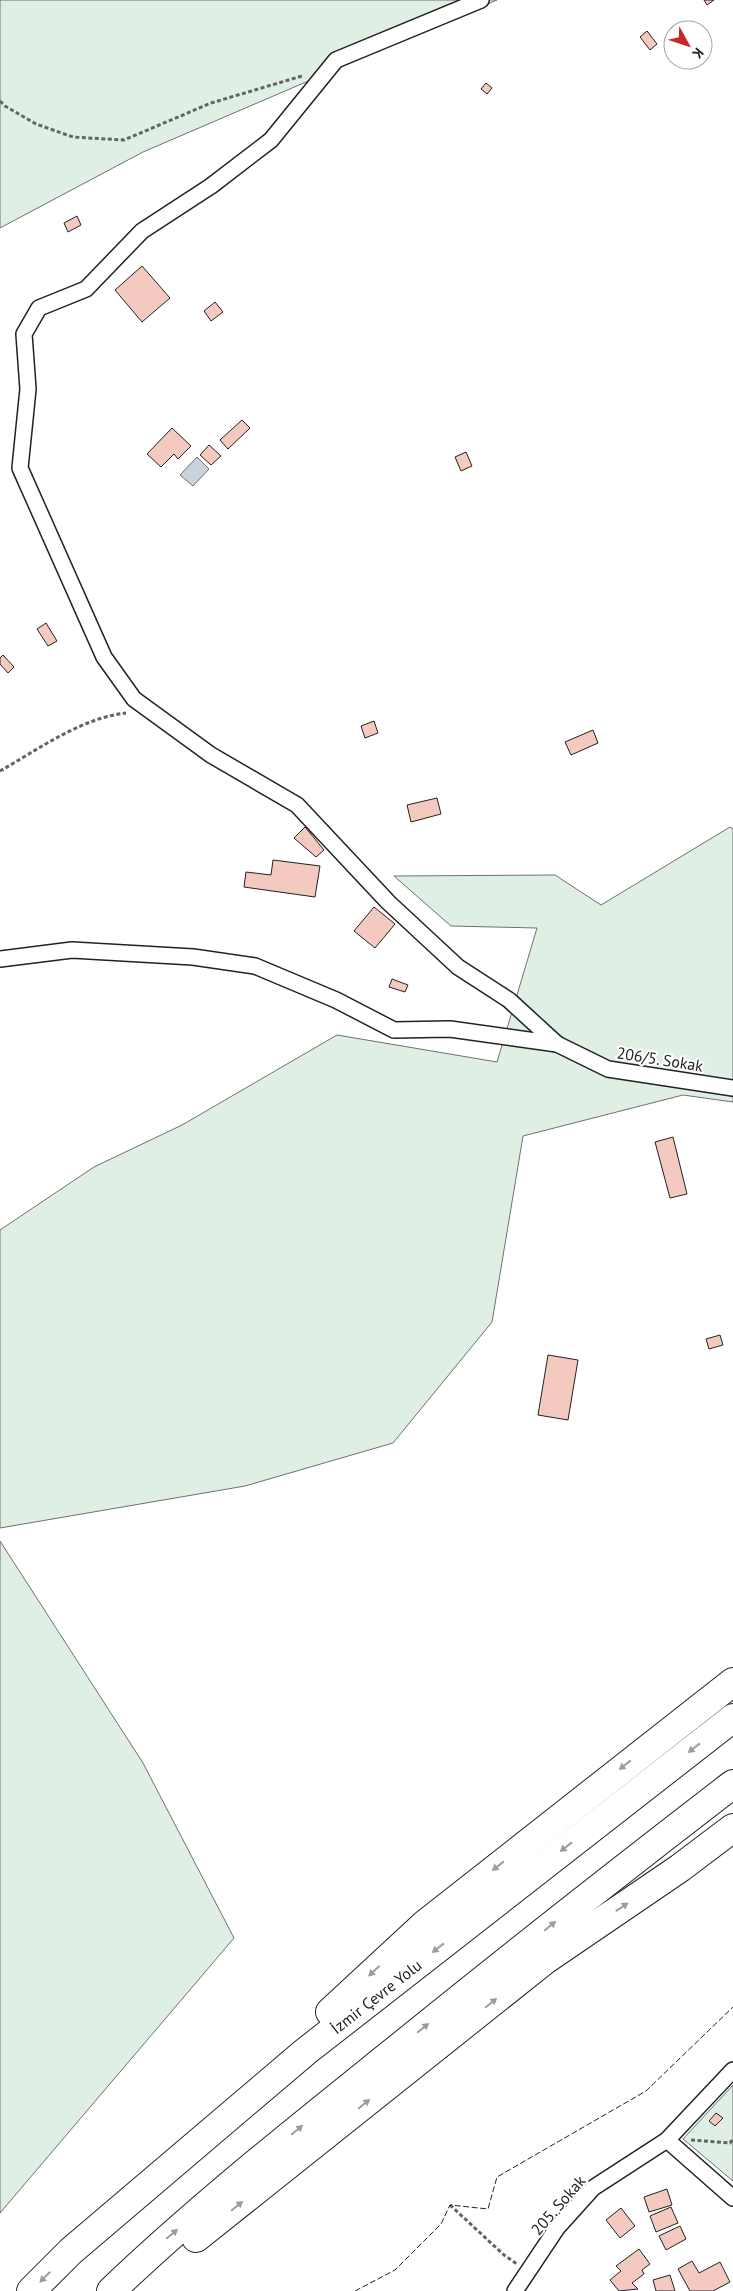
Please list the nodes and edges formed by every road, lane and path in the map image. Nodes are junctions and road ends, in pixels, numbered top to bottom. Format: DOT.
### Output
graph roads {
  1 [pos="480,0"];
  2 [pos="329,69"];
  3 [pos="0,101"];
  4 [pos="134,716"];
  5 [pos="0,771"];
  6 [pos="0,959"];
  7 [pos="557,1044"];
  8 [pos="733,1088"];
  9 [pos="733,1682"];
  10 [pos="733,1718"];
  11 [pos="733,1784"];
  12 [pos="733,1828"];
  13 [pos="733,2070"];
  14 [pos="733,2139"];
  15 [pos="667,2140"];
  16 [pos="733,2198"];
  17 [pos="450,2205"];
  18 [pos="71,2251"];
  19 [pos="529,2271"];
  20 [pos="32,2291"];
  21 [pos="111,2291"];
  22 [pos="131,2291"];
  23 [pos="515,2291"];
  1 -- 2 [label="street"];
  2 -- 3 [label="path"];
  2 -- 7 [label="street"];
  4 -- 5 [label="path"];
  6 -- 7 [label="street"];
  7 -- 8 [label="street, 206/5. Sokak"];
  9 -- 18 [label="highway, one-way"];
  10 -- 18 [label="highway, İzmir Çevre Yolu, one-way"];
  21 -- 11 [label="highway, one-way"];
  22 -- 12 [label="highway, one-way"];
  13 -- 15 [label="street, 205. Sokak"];
  14 -- 15 [label="path"];
  15 -- 16 [label="street"];
  15 -- 19 [label="street, 205. Sokak"];
  17 -- 19 [label="path"];
  18 -- 20 [label="highway, İzmir Çevre Yolu, one-way"];
  19 -- 23 [label="street, 205. Sokak"];
}
